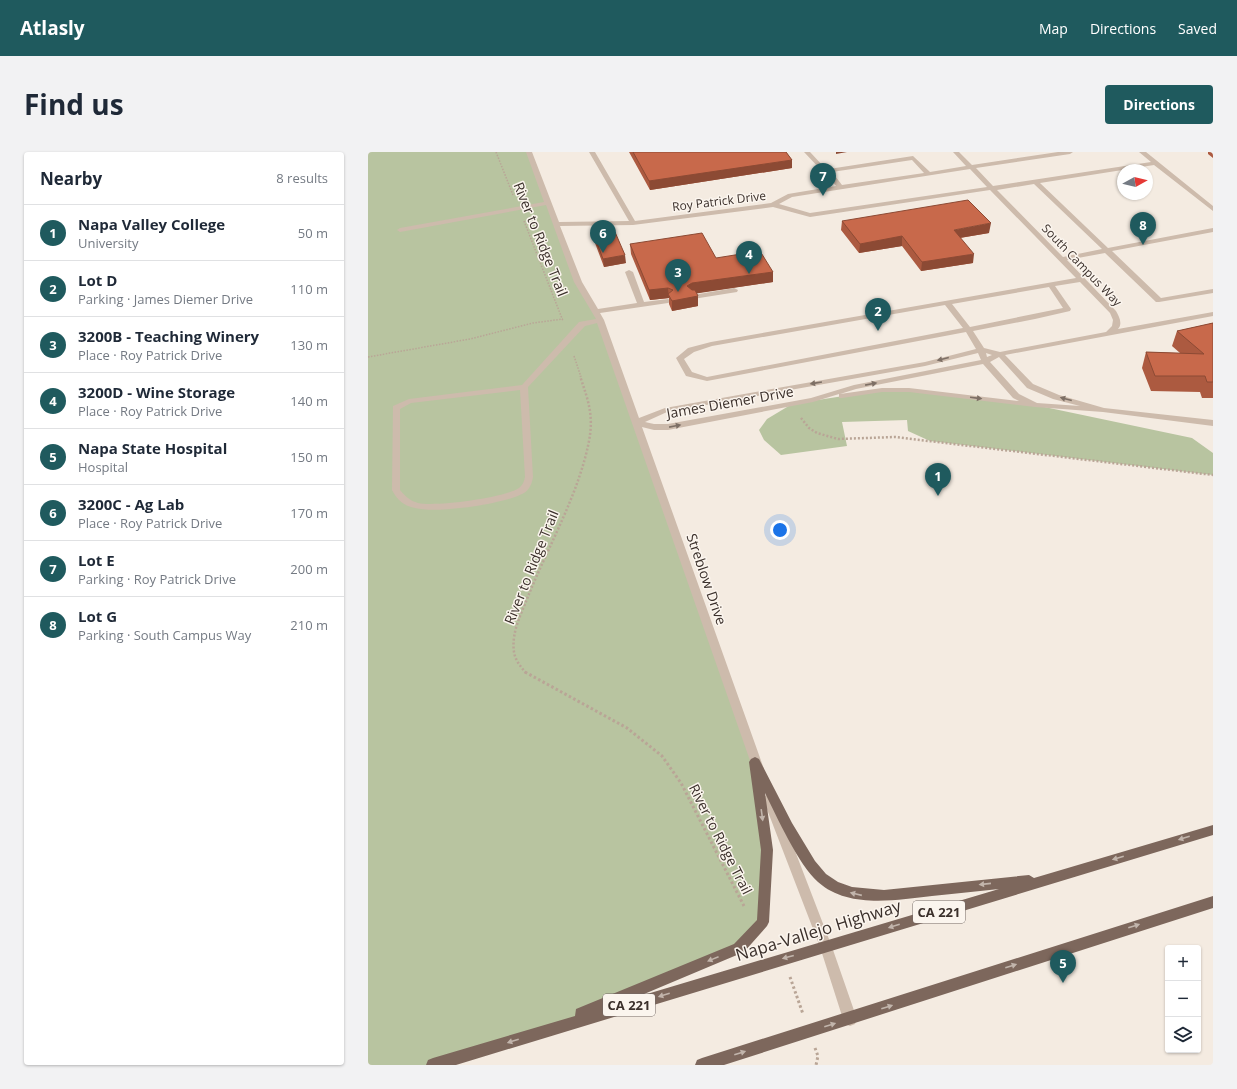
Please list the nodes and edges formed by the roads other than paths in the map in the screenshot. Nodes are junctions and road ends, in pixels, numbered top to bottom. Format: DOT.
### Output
graph roads {
  1 [pos="529,152"];
  2 [pos="592,152"];
  3 [pos="808,152"];
  4 [pos="956,152"];
  5 [pos="1070,152"];
  6 [pos="1142,152"];
  7 [pos="1155,163"];
  8 [pos="971,168"];
  9 [pos="828,171"];
  10 [pos="929,174"];
  11 [pos="1035,182"];
  12 [pos="841,188"];
  13 [pos="991,188"];
  14 [pos="548,203"];
  15 [pos="773,205"];
  16 [pos="1213,209"];
  17 [pos="633,223"];
  18 [pos="556,224"];
  19 [pos="400,230"];
  20 [pos="1213,230"];
  21 [pos="1106,250"];
  22 [pos="1061,259"];
  23 [pos="629,272"];
  24 [pos="1082,279"];
  25 [pos="1051,285"];
  26 [pos="734,290"];
  27 [pos="1213,291"];
  28 [pos="694,297"];
  29 [pos="668,301"];
  30 [pos="948,303"];
  31 [pos="641,305"];
  32 [pos="595,312"];
  33 [pos="1213,314"];
  34 [pos="600,320"];
  35 [pos="968,330"];
  36 [pos="1108,334"];
  37 [pos="981,350"];
  38 [pos="1000,354"];
  39 [pos="985,361"];
  40 [pos="524,387"];
  41 [pos="812,400"];
  42 [pos="1035,405"];
  43 [pos="1103,410"];
  44 [pos="637,423"];
  45 [pos="1213,423"];
  46 [pos="755,762"];
  47 [pos="1213,830"];
  48 [pos="1052,878"];
  49 [pos="1213,902"];
  50 [pos="826,947"];
  51 [pos="850,1019"];
  52 [pos="534,1035"];
  53 [pos="433,1065"];
  54 [pos="702,1065"];
  1 -- 14 [label="street, Streblow Drive"];
  2 -- 17 [label="street"];
  3 -- 9 [label="street"];
  4 -- 8 [label="street, South Campus Way"];
  5 -- 8 [label="street, Roy Patrick Drive"];
  6 -- 7 [label="street"];
  7 -- 11 [label="street"];
  7 -- 16 [label="street"];
  8 -- 10 [label="street, Roy Patrick Drive"];
  8 -- 13 [label="street, South Campus Way"];
  9 -- 10 [label="street"];
  9 -- 12 [label="street"];
  10 -- 12 [label="street, Roy Patrick Drive"];
  11 -- 13 [label="street"];
  11 -- 21 [label="street"];
  12 -- 15 [label="street, Roy Patrick Drive"];
  13 -- 15 [label="street"];
  13 -- 22 [label="street, South Campus Way"];
  14 -- 18 [label="street, Streblow Drive"];
  14 -- 19 [label="street"];
  15 -- 17 [label="street, Roy Patrick Drive"];
  17 -- 18 [label="street, Roy Patrick Drive"];
  18 -- 32 [label="street, Streblow Drive"];
  20 -- 21 [label="street"];
  21 -- 22 [label="street"];
  21 -- 27 [label="street"];
  22 -- 24 [label="street, South Campus Way"];
  23 -- 31 [label="street"];
  24 -- 25 [label="street"];
  24 -- 36 [label="street, South Campus Way"];
  25 -- 30 [label="street"];
  25 -- 35 [label="street"];
  26 -- 28 [label="street"];
  29 -- 31 [label="street"];
  30 -- 35 [label="street"];
  30 -- 35 [label="street"];
  31 -- 32 [label="street"];
  32 -- 34 [label="street, Streblow Drive"];
  33 -- 36 [label="street"];
  34 -- 40 [label="street"];
  34 -- 44 [label="street, Streblow Drive"];
  35 -- 37 [label="street"];
  36 -- 38 [label="street"];
  37 -- 38 [label="street, James Diemer Drive"];
  37 -- 39 [label="street"];
  37 -- 44 [label="street, James Diemer Drive, one-way"];
  38 -- 39 [label="street, James Diemer Drive"];
  43 -- 38 [label="street, one-way"];
  41 -- 39 [label="street, James Diemer Drive, one-way"];
  39 -- 42 [label="street"];
  40 -- 40 [label="street"];
  41 -- 42 [label="street, one-way"];
  44 -- 41 [label="street, James Diemer Drive, one-way"];
  42 -- 43 [label="street"];
  43 -- 45 [label="street"];
  44 -- 46 [label="street, Streblow Drive"];
  48 -- 46 [label="main road, one-way"];
  46 -- 50 [label="street, Streblow Drive"];
  46 -- 52 [label="main road, one-way"];
  47 -- 48 [label="main road, Napa-Vallejo Highway / CA 221, one-way"];
  48 -- 50 [label="main road, Napa-Vallejo Highway / CA 221, one-way"];
  51 -- 49 [label="main road, one-way"];
  50 -- 51 [label="street, Streblow Drive"];
  50 -- 52 [label="main road, Napa-Vallejo Highway / CA 221, one-way"];
  54 -- 51 [label="main road, one-way"];
  52 -- 53 [label="main road, Napa-Vallejo Highway / CA 221, one-way"];
}
